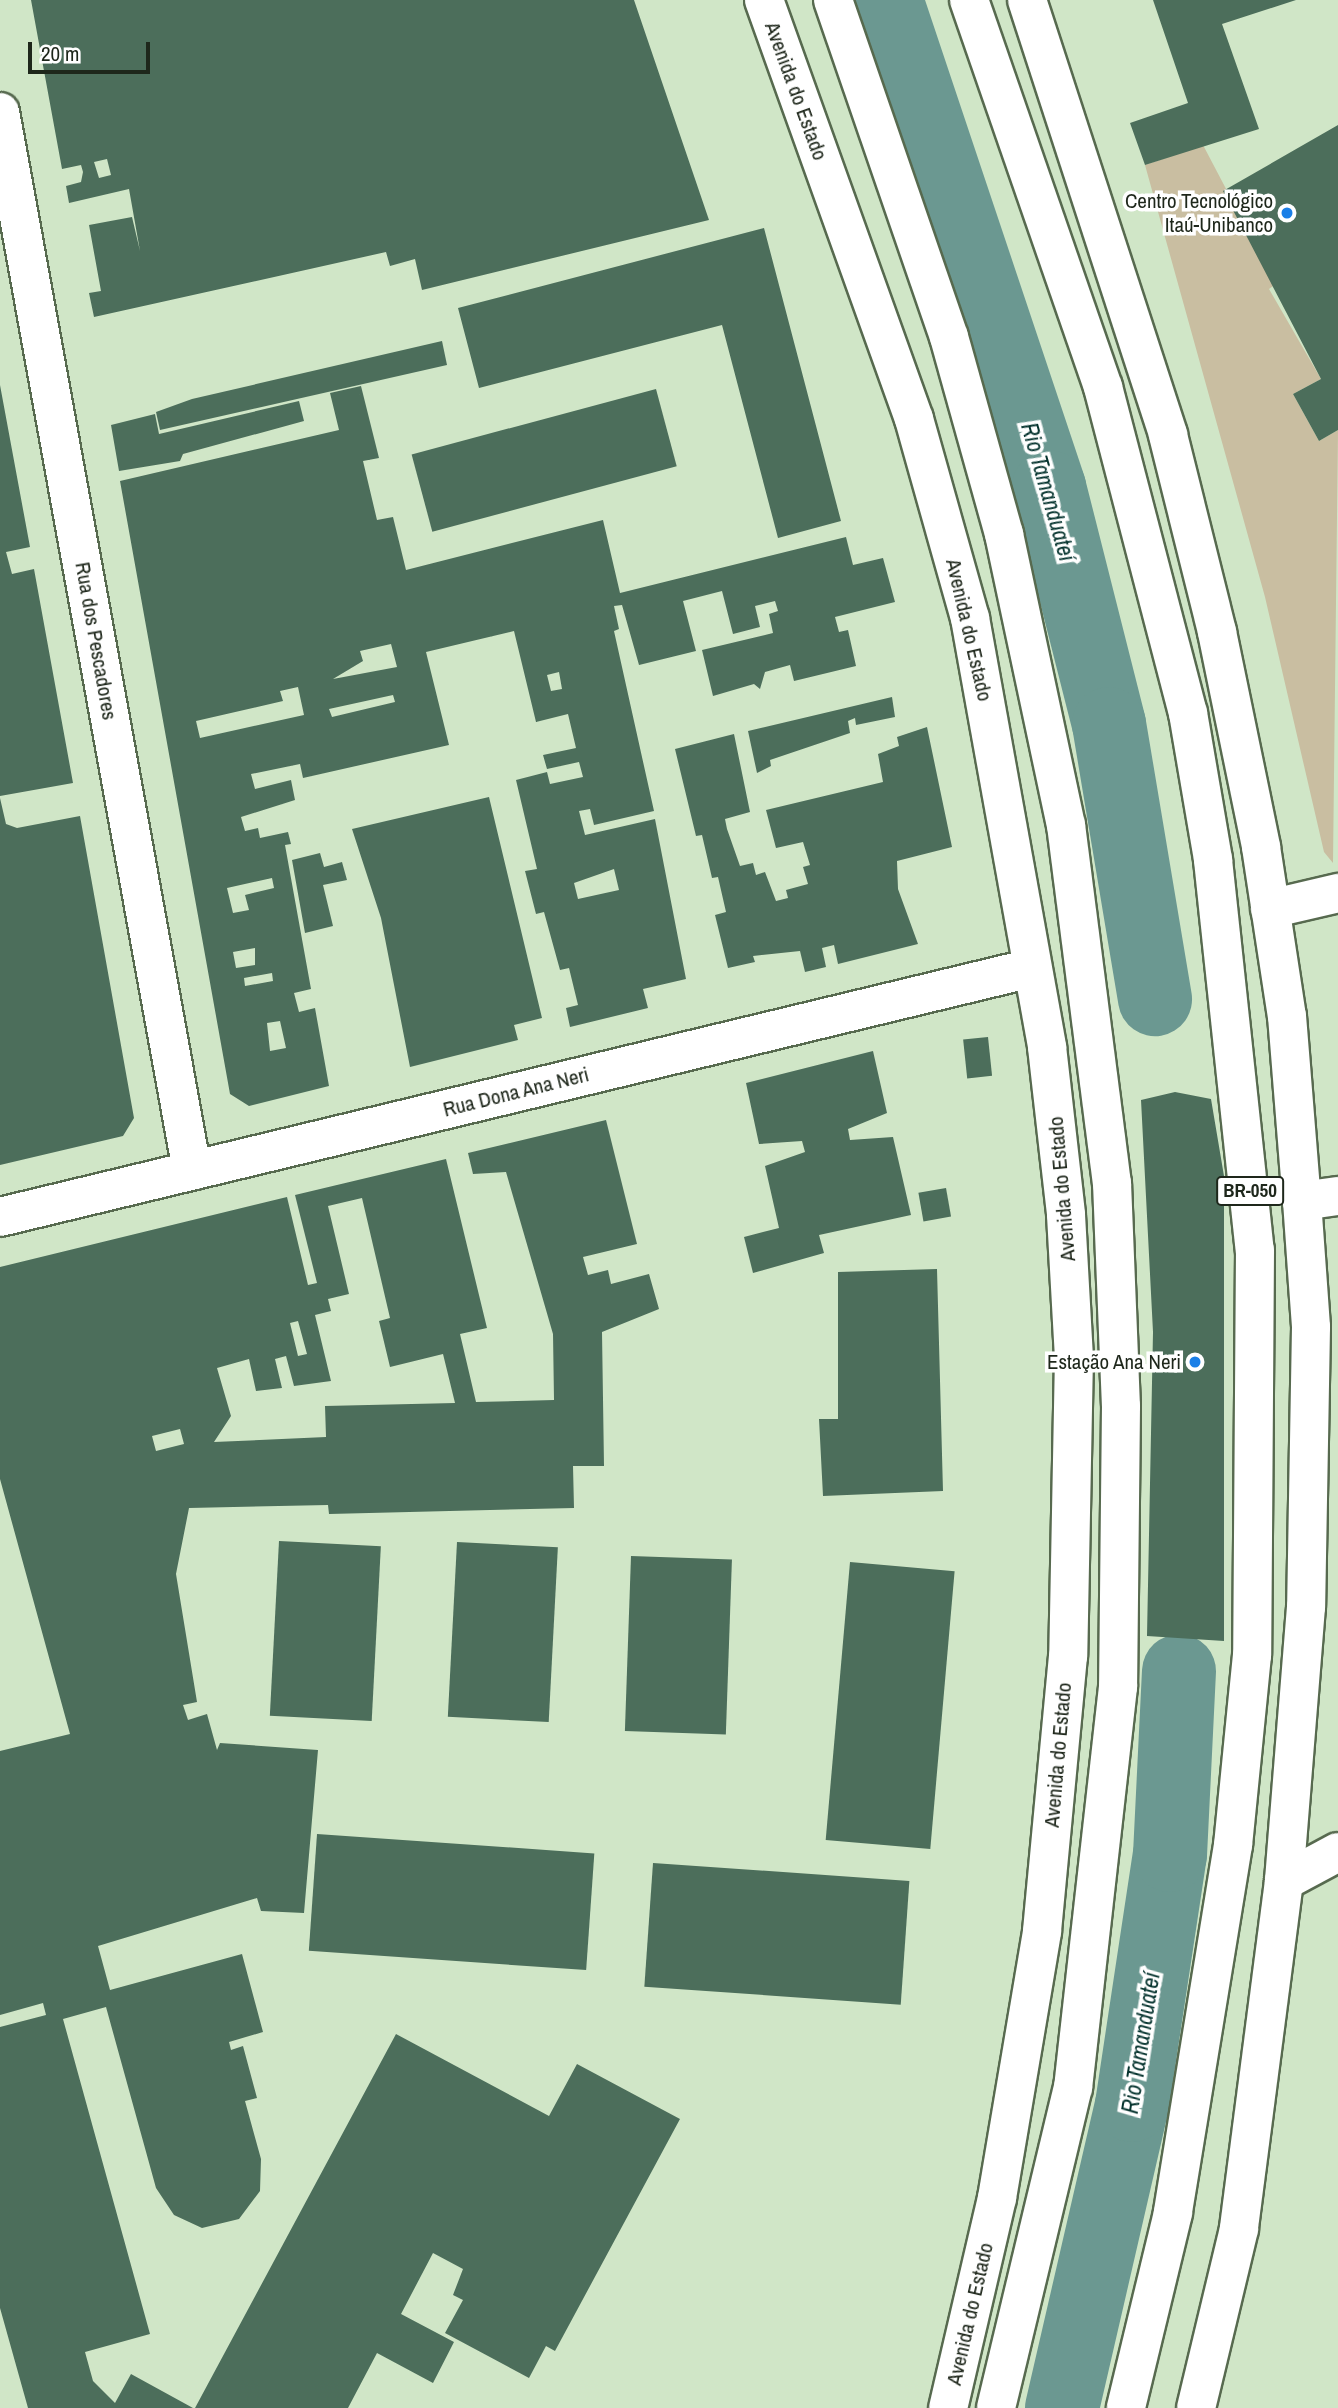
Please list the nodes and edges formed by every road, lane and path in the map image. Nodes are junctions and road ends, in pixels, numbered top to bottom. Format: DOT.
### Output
graph roads {
  1 [pos="764,0"];
  2 [pos="832,0"];
  3 [pos="970,0"];
  4 [pos="1027,0"];
  5 [pos="0,112"];
  6 [pos="1338,893"];
  7 [pos="1270,909"];
  8 [pos="1032,968"];
  9 [pos="192,1171"];
  10 [pos="1320,1198"];
  11 [pos="0,1217"];
  12 [pos="1338,1852"];
  13 [pos="1284,1881"];
  14 [pos="948,2408"];
  15 [pos="996,2408"];
  16 [pos="1126,2408"];
  17 [pos="1196,2408"];
  1 -- 8 [label="main road, Avenida do Estado"];
  2 -- 15 [label="main road"];
  3 -- 16 [label="main road, BR-050"];
  4 -- 7 [label="main road"];
  5 -- 9 [label="main road, Rua dos Pescadores"];
  6 -- 7 [label="main road"];
  7 -- 10 [label="main road"];
  8 -- 9 [label="main road, Rua Dona Ana Neri"];
  8 -- 14 [label="main road, Avenida do Estado"];
  9 -- 11 [label="main road, Rua Dona Ana Neri"];
  10 -- 13 [label="main road"];
  12 -- 13 [label="main road"];
  13 -- 17 [label="main road"];
}
